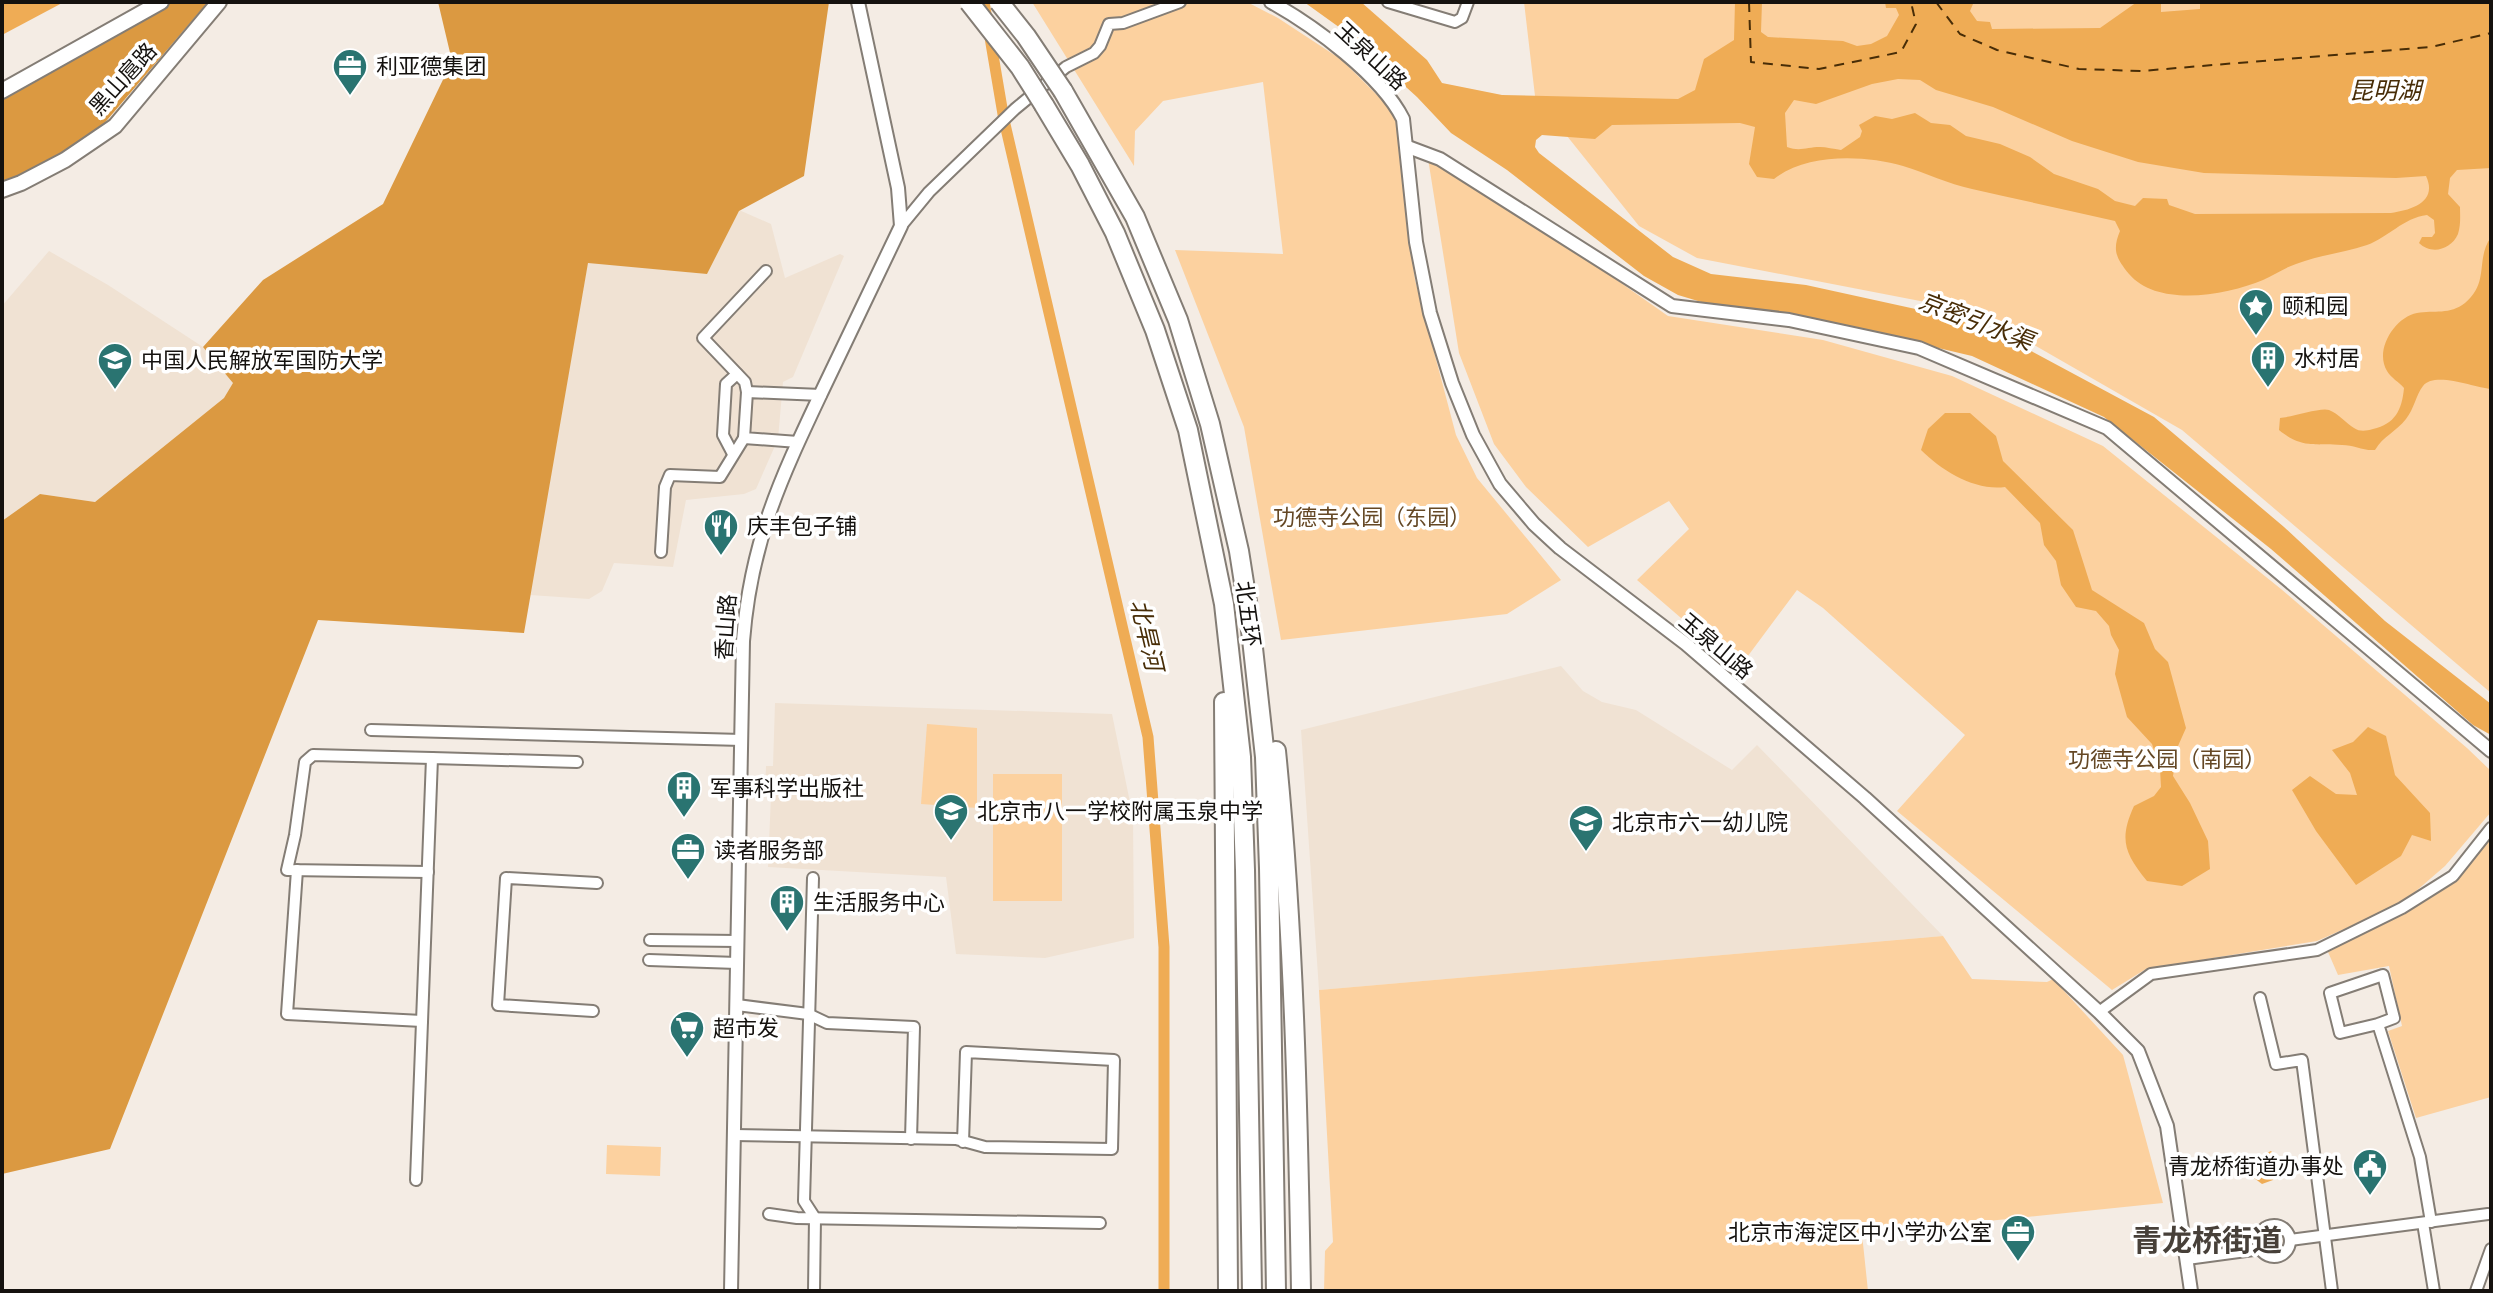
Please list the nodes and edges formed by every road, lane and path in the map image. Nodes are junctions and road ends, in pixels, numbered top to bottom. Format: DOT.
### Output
graph roads {
  1 [pos="161,2"];
  2 [pos="219,2"];
  3 [pos="858,2"];
  4 [pos="969,2"];
  5 [pos="999,2"];
  6 [pos="1180,2"];
  7 [pos="1271,2"];
  8 [pos="1388,2"];
  9 [pos="1468,2"];
  10 [pos="2,91"];
  11 [pos="1408,147"];
  12 [pos="2,190"];
  13 [pos="901,226"];
  14 [pos="766,271"];
  15 [pos="737,374"];
  16 [pos="747,392"];
  17 [pos="821,395"];
  18 [pos="744,438"];
  19 [pos="798,442"];
  20 [pos="733,454"];
  21 [pos="661,552"];
  22 [pos="1224,604"];
  23 [pos="1250,621"];
  24 [pos="371,730"];
  25 [pos="742,740"];
  26 [pos="2491,751"];
  27 [pos="432,758"];
  28 [pos="577,762"];
  29 [pos="2491,828"];
  30 [pos="297,870"];
  31 [pos="428,872"];
  32 [pos="813,878"];
  33 [pos="597,883"];
  34 [pos="650,940"];
  35 [pos="738,941"];
  36 [pos="649,960"];
  37 [pos="737,963"];
  38 [pos="2260,998"];
  39 [pos="737,1005"];
  40 [pos="593,1011"];
  41 [pos="2099,1012"];
  42 [pos="808,1014"];
  43 [pos="422,1021"];
  44 [pos="2378,1024"];
  45 [pos="734,1135"];
  46 [pos="804,1137"];
  47 [pos="911,1139"];
  48 [pos="963,1142"];
  49 [pos="416,1180"];
  50 [pos="769,1214"];
  51 [pos="2488,1214"];
  52 [pos="815,1218"];
  53 [pos="2427,1222"];
  54 [pos="1100,1223"];
  55 [pos="2324,1235"];
  56 [pos="2259,1237"];
  57 [pos="2290,1240"];
  58 [pos="2261,1249"];
  59 [pos="2491,1249"];
  60 [pos="2186,1252"];
  61 [pos="2488,1271"];
  62 [pos="731,1291"];
  63 [pos="814,1291"];
  64 [pos="1228,1291"];
  65 [pos="1252,1291"];
  66 [pos="1276,1291"];
  67 [pos="1301,1291"];
  68 [pos="2191,1291"];
  69 [pos="2332,1291"];
  70 [pos="2434,1291"];
  71 [pos="2476,1291"];
  1 -- 10 [label="main road, 黑山扈路"];
  2 -- 12 [label="main road, 黑山扈路"];
  3 -- 13 [label="street"];
  4 -- 22 [label="highway, 北五环, bridge"];
  5 -- 23 [label="highway, 北五环, bridge"];
  6 -- 13 [label="street"];
  7 -- 11 [label="street, 玉泉山路"];
  8 -- 9 [label="street"];
  11 -- 26 [label="street"];
  11 -- 41 [label="street, 玉泉山路"];
  13 -- 17 [label="street, 香山路"];
  14 -- 15 [label="street"];
  15 -- 16 [label="street"];
  15 -- 20 [label="street"];
  16 -- 17 [label="street"];
  16 -- 18 [label="street"];
  17 -- 19 [label="street, 香山路"];
  18 -- 19 [label="street"];
  18 -- 20 [label="street"];
  19 -- 25 [label="street, 香山路"];
  20 -- 21 [label="street"];
  22 -- 64 [label="highway"];
  22 -- 65 [label="highway, 北五环"];
  23 -- 66 [label="highway, 北五环"];
  23 -- 67 [label="highway"];
  24 -- 25 [label="street"];
  25 -- 35 [label="street, 香山路"];
  27 -- 28 [label="street"];
  27 -- 30 [label="street"];
  27 -- 31 [label="street"];
  29 -- 41 [label="street"];
  30 -- 31 [label="street"];
  30 -- 43 [label="street"];
  31 -- 43 [label="street"];
  32 -- 42 [label="street"];
  33 -- 40 [label="street"];
  34 -- 35 [label="street"];
  35 -- 37 [label="street, 香山路"];
  36 -- 37 [label="street"];
  37 -- 39 [label="street, 香山路"];
  38 -- 55 [label="street"];
  39 -- 42 [label="street"];
  39 -- 45 [label="street, 香山路"];
  41 -- 60 [label="street, 玉泉山路"];
  42 -- 46 [label="street"];
  42 -- 47 [label="street"];
  43 -- 49 [label="street"];
  44 -- 44 [label="street"];
  44 -- 53 [label="street"];
  45 -- 46 [label="street"];
  45 -- 62 [label="street, 香山路"];
  46 -- 47 [label="street"];
  46 -- 52 [label="street"];
  47 -- 48 [label="street"];
  48 -- 48 [label="street"];
  50 -- 52 [label="street"];
  51 -- 53 [label="street"];
  52 -- 54 [label="street"];
  52 -- 63 [label="street"];
  53 -- 55 [label="street"];
  53 -- 70 [label="street"];
  55 -- 57 [label="street"];
  55 -- 69 [label="street"];
  56 -- 57 [label="street"];
  56 -- 58 [label="street"];
  56 -- 60 [label="street"];
  57 -- 58 [label="street"];
  58 -- 60 [label="street"];
  59 -- 61 [label="street"];
  60 -- 68 [label="street, 玉泉山路"];
  61 -- 71 [label="street"];
}
